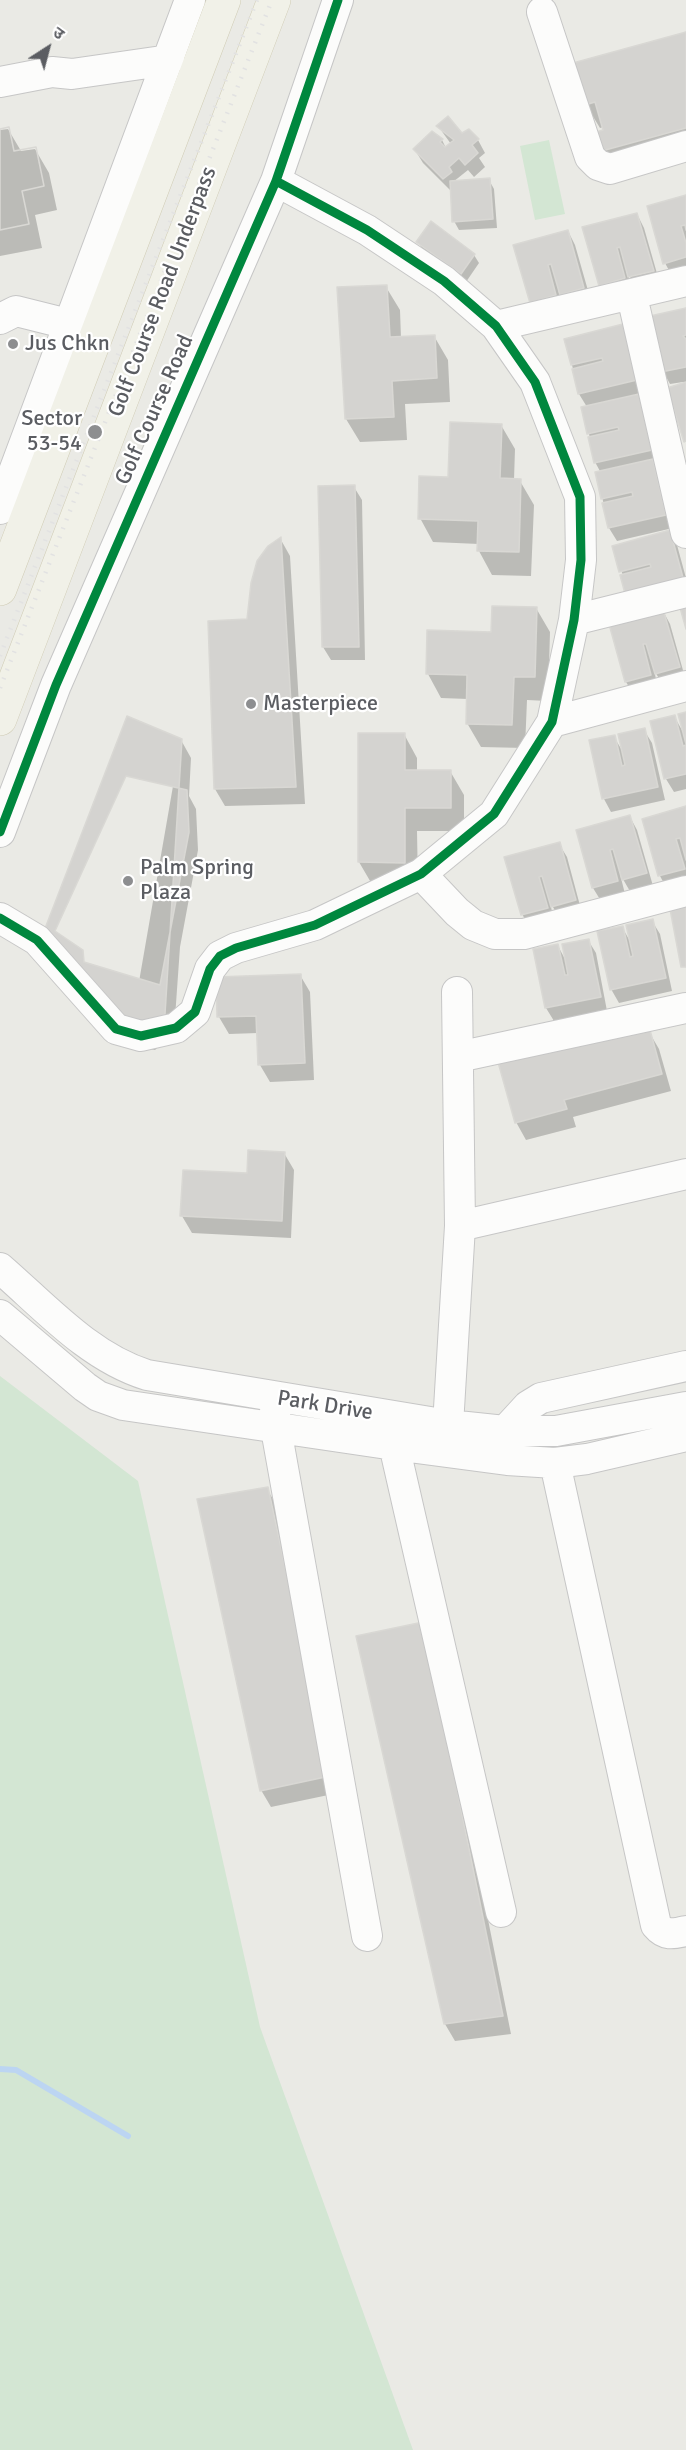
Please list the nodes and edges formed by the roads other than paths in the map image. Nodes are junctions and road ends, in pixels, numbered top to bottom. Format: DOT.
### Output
graph roads {
  1 [pos="190,0"];
  2 [pos="224,0"];
  3 [pos="274,0"];
  4 [pos="338,0"];
  5 [pos="542,12"];
  6 [pos="169,60"];
  7 [pos="72,74"];
  8 [pos="0,82"];
  9 [pos="0,99"];
  10 [pos="686,146"];
  11 [pos="276,182"];
  12 [pos="686,281"];
  13 [pos="632,296"];
  14 [pos="0,319"];
  15 [pos="69,324"];
  16 [pos="496,327"];
  17 [pos="0,509"];
  18 [pos="686,533"];
  19 [pos="0,589"];
  20 [pos="686,592"];
  21 [pos="573,620"];
  22 [pos="686,686"];
  23 [pos="0,719"];
  24 [pos="552,722"];
  25 [pos="0,832"];
  26 [pos="421,874"];
  27 [pos="686,891"];
  28 [pos="0,918"];
  29 [pos="457,992"];
  30 [pos="686,1008"];
  31 [pos="458,1056"];
  32 [pos="686,1174"];
  33 [pos="460,1226"];
  34 [pos="0,1268"];
  35 [pos="0,1315"];
  36 [pos="686,1366"];
  37 [pos="275,1397"];
  38 [pos="686,1407"];
  39 [pos="448,1425"];
  40 [pos="276,1429"];
  41 [pos="505,1431"];
  42 [pos="686,1436"];
  43 [pos="394,1445"];
  44 [pos="555,1463"];
  45 [pos="501,1912"];
  46 [pos="686,1931"];
  47 [pos="367,1936"];
  1 -- 6 [label="street"];
  2 -- 19 [label="main road, Golf Course Road Underpass"];
  3 -- 23 [label="main road, Golf Course Road Underpass"];
  4 -- 11 [label="street, Golf Course Road"];
  5 -- 10 [label="street"];
  6 -- 7 [label="street"];
  6 -- 15 [label="street"];
  7 -- 8 [label="street"];
  7 -- 9 [label="street"];
  11 -- 16 [label="street"];
  11 -- 25 [label="street, Golf Course Road"];
  12 -- 13 [label="street"];
  13 -- 16 [label="street"];
  13 -- 18 [label="street"];
  14 -- 15 [label="street"];
  15 -- 17 [label="street"];
  16 -- 21 [label="street"];
  20 -- 21 [label="street"];
  21 -- 24 [label="street"];
  22 -- 24 [label="street"];
  24 -- 26 [label="street"];
  26 -- 27 [label="street"];
  26 -- 28 [label="street"];
  29 -- 31 [label="street"];
  30 -- 31 [label="street"];
  31 -- 33 [label="street"];
  32 -- 33 [label="street"];
  33 -- 39 [label="street"];
  34 -- 37 [label="street, Park Drive"];
  35 -- 40 [label="street, Park Drive"];
  36 -- 41 [label="street"];
  37 -- 39 [label="street, Park Drive"];
  37 -- 40 [label="street"];
  38 -- 41 [label="street, Park Drive"];
  39 -- 41 [label="street, Park Drive"];
  40 -- 43 [label="street, Park Drive"];
  40 -- 47 [label="street"];
  42 -- 44 [label="street, Park Drive"];
  43 -- 44 [label="street, Park Drive"];
  43 -- 45 [label="street"];
  44 -- 46 [label="street"];
}
